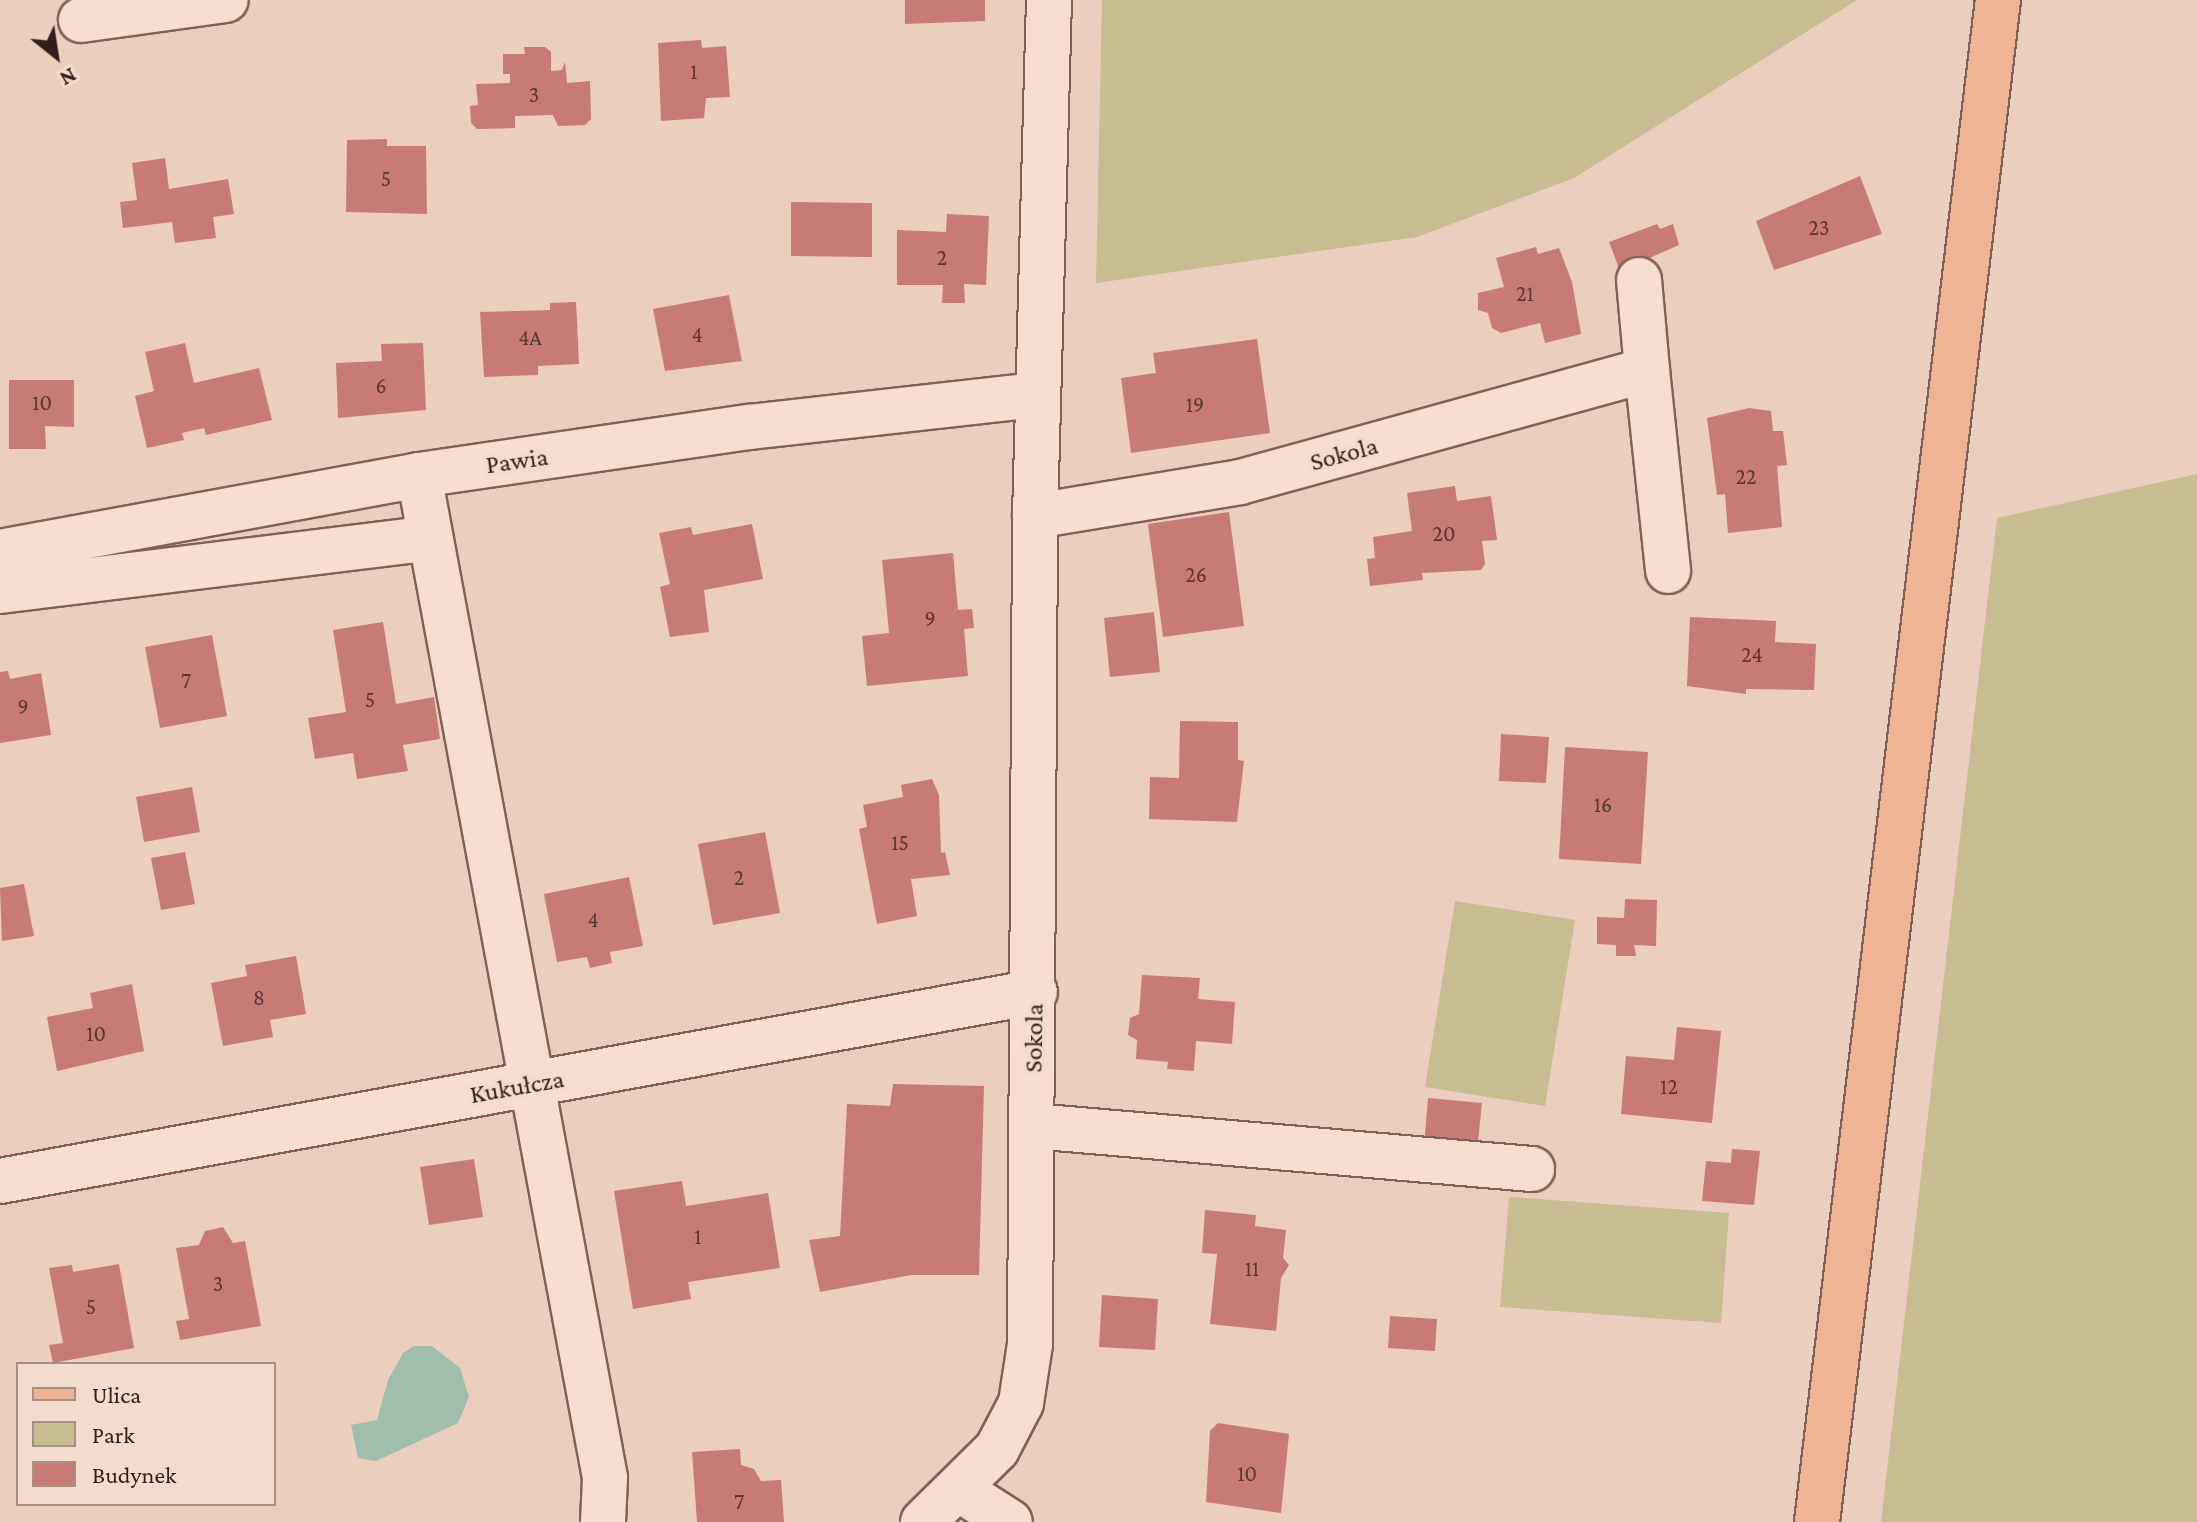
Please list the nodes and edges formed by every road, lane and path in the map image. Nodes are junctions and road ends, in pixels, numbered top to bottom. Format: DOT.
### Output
graph roads {
  1 [pos="226,0"];
  2 [pos="1049,0"];
  3 [pos="1998,0"];
  4 [pos="81,20"];
  5 [pos="1639,280"];
  6 [pos="1647,370"];
  7 [pos="1037,395"];
  8 [pos="419,475"];
  9 [pos="1035,516"];
  10 [pos="429,538"];
  11 [pos="0,552"];
  12 [pos="1668,571"];
  13 [pos="0,591"];
  14 [pos="1035,992"];
  15 [pos="535,1084"];
  16 [pos="1033,1126"];
  17 [pos="1532,1169"];
  18 [pos="0,1181"];
  19 [pos="960,1490"];
  20 [pos="603,1522"];
  21 [pos="923,1522"];
  22 [pos="1010,1522"];
  23 [pos="1817,1522"];
  1 -- 4 [label="street"];
  2 -- 7 [label="street, Sokola"];
  3 -- 23 [label="main road"];
  5 -- 6 [label="street"];
  6 -- 9 [label="street, Sokola"];
  6 -- 12 [label="street"];
  7 -- 8 [label="street, Pawia"];
  7 -- 9 [label="street, Sokola"];
  8 -- 10 [label="street"];
  8 -- 11 [label="street, Pawia"];
  9 -- 14 [label="street, Sokola"];
  10 -- 13 [label="street"];
  10 -- 15 [label="street"];
  14 -- 15 [label="street, Kukułcza"];
  14 -- 16 [label="street, Sokola"];
  15 -- 18 [label="street, Kukułcza"];
  15 -- 20 [label="street"];
  16 -- 17 [label="street"];
  16 -- 19 [label="street, Sokola"];
  19 -- 21 [label="street, Sokola"];
  19 -- 22 [label="street"];
}
